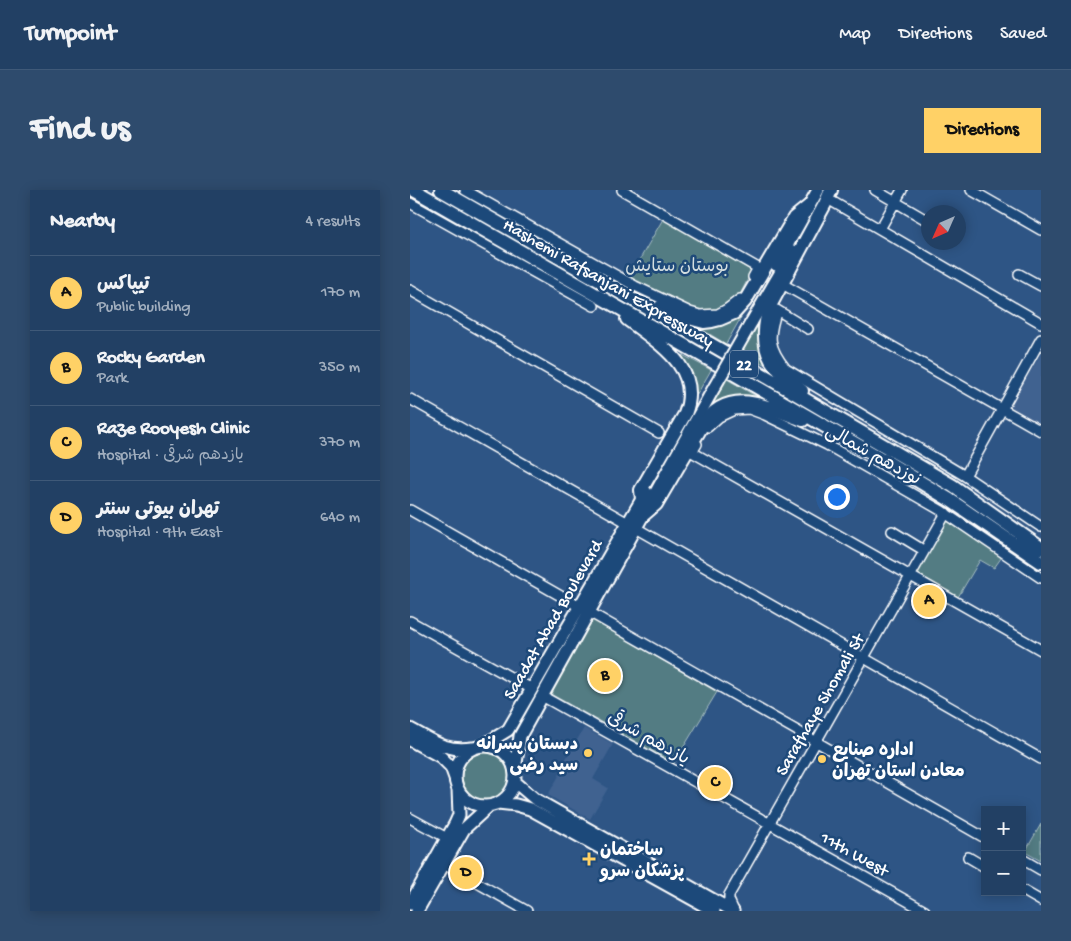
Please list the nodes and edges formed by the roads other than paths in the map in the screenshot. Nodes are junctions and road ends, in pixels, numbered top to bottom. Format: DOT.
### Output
graph roads {
  1 [pos="414,190"];
  2 [pos="441,190"];
  3 [pos="465,190"];
  4 [pos="622,190"];
  5 [pos="818,190"];
  6 [pos="875,190"];
  7 [pos="902,190"];
  8 [pos="971,190"];
  9 [pos="831,194"];
  10 [pos="895,202"];
  11 [pos="809,206"];
  12 [pos="411,207"];
  13 [pos="921,217"];
  14 [pos="880,229"];
  15 [pos="1041,230"];
  16 [pos="1019,274"];
  17 [pos="786,286"];
  18 [pos="1041,286"];
  19 [pos="616,289"];
  20 [pos="410,290"];
  21 [pos="594,300"];
  22 [pos="749,321"];
  23 [pos="1041,323"];
  24 [pos="808,329"];
  25 [pos="1041,339"];
  26 [pos="712,385"];
  27 [pos="410,399"];
  28 [pos="1002,409"];
  29 [pos="827,412"];
  30 [pos="833,431"];
  31 [pos="1041,431"];
  32 [pos="659,433"];
  33 [pos="965,476"];
  34 [pos="642,499"];
  35 [pos="410,510"];
  36 [pos="944,512"];
  37 [pos="635,523"];
  38 [pos="1041,527"];
  39 [pos="892,530"];
  40 [pos="920,548"];
  41 [pos="1041,548"];
  42 [pos="1041,562"];
  43 [pos="908,574"];
  44 [pos="1041,578"];
  45 [pos="584,609"];
  46 [pos="410,621"];
  47 [pos="1041,650"];
  48 [pos="862,656"];
  49 [pos="532,690"];
  50 [pos="542,696"];
  51 [pos="410,729"];
  52 [pos="508,730"];
  53 [pos="520,736"];
  54 [pos="410,740"];
  55 [pos="814,740"];
  56 [pos="477,747"];
  57 [pos="1041,759"];
  58 [pos="515,776"];
  59 [pos="457,784"];
  60 [pos="494,804"];
  61 [pos="410,818"];
  62 [pos="767,822"];
  63 [pos="981,836"];
  64 [pos="447,838"];
  65 [pos="968,857"];
  66 [pos="1026,861"];
  67 [pos="444,864"];
  68 [pos="981,865"];
  69 [pos="1041,870"];
  70 [pos="1026,892"];
  71 [pos="412,896"];
  72 [pos="712,899"];
  73 [pos="1041,901"];
  74 [pos="417,911"];
  75 [pos="527,911"];
  76 [pos="714,911"];
  77 [pos="734,911"];
  78 [pos="925,911"];
  1 -- 21 [label="highway, Hashemi Rafsanjani Expressway / 22"];
  2 -- 19 [label="highway, Hashemi Rafsanjani Expressway / 22"];
  3 -- 4 [label="street"];
  5 -- 11 [label="main road"];
  6 -- 10 [label="street"];
  7 -- 10 [label="street"];
  8 -- 15 [label="street"];
  9 -- 14 [label="street"];
  9 -- 22 [label="main road"];
  9 -- 29 [label="highway"];
  10 -- 13 [label="street"];
  10 -- 14 [label="street"];
  11 -- 19 [label="highway"];
  11 -- 22 [label="main road"];
  12 -- 21 [label="street"];
  14 -- 23 [label="street"];
  16 -- 18 [label="street"];
  17 -- 28 [label="street"];
  19 -- 29 [label="highway, Hashemi Rafsanjani Expressway / 22"];
  20 -- 32 [label="street"];
  21 -- 30 [label="highway, Hashemi Rafsanjani Expressway / 22"];
  21 -- 34 [label="highway"];
  22 -- 26 [label="main road"];
  24 -- 33 [label="street"];
  25 -- 28 [label="street"];
  26 -- 34 [label="main road, Saadat Abad Boulevard"];
  26 -- 37 [label="main road"];
  27 -- 37 [label="street"];
  28 -- 31 [label="street"];
  28 -- 33 [label="street"];
  29 -- 41 [label="highway, Hashemi Rafsanjani Expressway / 22"];
  30 -- 37 [label="highway"];
  30 -- 42 [label="highway, Hashemi Rafsanjani Expressway / 22"];
  33 -- 38 [label="street"];
  34 -- 37 [label="main road, Saadat Abad Boulevard"];
  35 -- 45 [label="street"];
  36 -- 40 [label="street, Sarafhaye Shomali St"];
  36 -- 43 [label="street, Sarafhaye Shomali St"];
  36 -- 43 [label="street, نوزدهم شمالی"];
  36 -- 44 [label="street, نوزدهم شمالی"];
  37 -- 45 [label="main road, Saadat Abad Boulevard"];
  37 -- 48 [label="street"];
  39 -- 40 [label="street"];
  40 -- 43 [label="street, Sarafhaye Shomali St"];
  43 -- 47 [label="street"];
  43 -- 48 [label="street, Sarafhaye Shomali St"];
  45 -- 49 [label="main road, Saadat Abad Boulevard"];
  45 -- 50 [label="main road, Saadat Abad Boulevard"];
  45 -- 55 [label="street"];
  46 -- 49 [label="street"];
  48 -- 55 [label="street, Sarafhaye Shomali St"];
  48 -- 57 [label="street"];
  49 -- 52 [label="main road, Saadat Abad Boulevard"];
  50 -- 53 [label="main road, Saadat Abad Boulevard"];
  50 -- 62 [label="street, یازدهم شرقی"];
  51 -- 56 [label="main road"];
  52 -- 53 [label="main road"];
  52 -- 56 [label="main road, Saadat Abad Boulevard"];
  53 -- 58 [label="main road, Saadat Abad Boulevard"];
  54 -- 59 [label="main road"];
  55 -- 62 [label="street, Sarafhaye Shomali St"];
  55 -- 63 [label="street"];
  56 -- 58 [label="main road"];
  56 -- 59 [label="main road"];
  58 -- 60 [label="main road"];
  58 -- 72 [label="main road"];
  59 -- 60 [label="main road"];
  59 -- 64 [label="main road"];
  60 -- 67 [label="main road"];
  60 -- 76 [label="main road"];
  61 -- 64 [label="street"];
  62 -- 72 [label="street, Sarafhaye Shomali St"];
  62 -- 77 [label="street, Sarafhaye Shomali St"];
  62 -- 78 [label="street, 11th West"];
  64 -- 71 [label="main road"];
  65 -- 68 [label="street"];
  66 -- 69 [label="street"];
  67 -- 74 [label="main road"];
  67 -- 75 [label="street"];
  70 -- 73 [label="street"];
  72 -- 77 [label="main road"];
}
